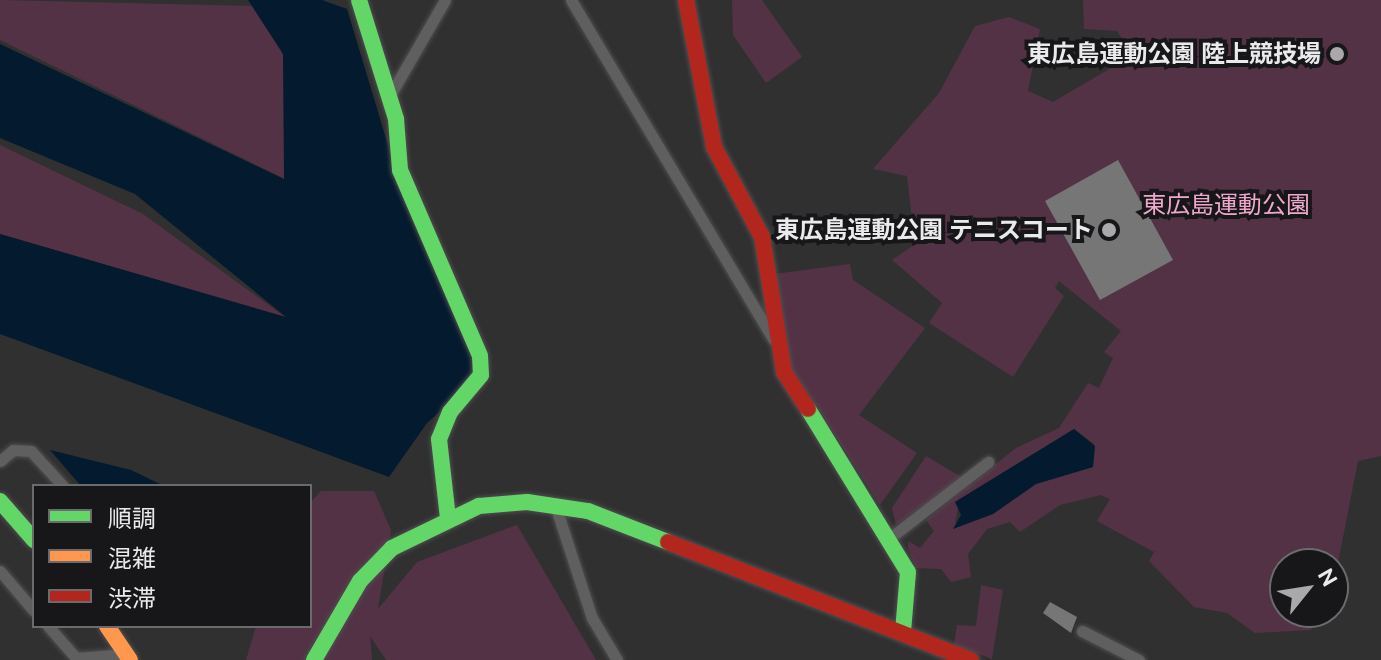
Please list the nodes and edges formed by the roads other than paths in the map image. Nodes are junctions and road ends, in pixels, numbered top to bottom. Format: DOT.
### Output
graph roads {
  1 [pos="359,0"];
  2 [pos="445,0"];
  3 [pos="571,0"];
  4 [pos="686,0"];
  5 [pos="389,97"];
  6 [pos="773,339"];
  7 [pos="0,461"];
  8 [pos="988,462"];
  9 [pos="61,484"];
  10 [pos="0,501"];
  11 [pos="555,505"];
  12 [pos="448,518"];
  13 [pos="891,537"];
  14 [pos="32,538"];
  15 [pos="0,571"];
  16 [pos="10,584"];
  17 [pos="0,593"];
  18 [pos="32,609"];
  19 [pos="50,628"];
  20 [pos="108,628"];
  21 [pos="903,631"];
  22 [pos="1082,631"];
  23 [pos="128,657"];
  24 [pos="314,660"];
  25 [pos="617,660"];
  26 [pos="971,660"];
  27 [pos="1139,660"];
  1 -- 5 [label="street"];
  2 -- 5 [label="street"];
  3 -- 6 [label="street"];
  4 -- 6 [label="street"];
  5 -- 12 [label="street"];
  6 -- 13 [label="street"];
  7 -- 9 [label="street"];
  8 -- 13 [label="street"];
  10 -- 14 [label="street"];
  11 -- 12 [label="street"];
  11 -- 21 [label="street"];
  11 -- 25 [label="street"];
  12 -- 24 [label="street"];
  13 -- 21 [label="street"];
  15 -- 16 [label="street"];
  16 -- 17 [label="street"];
  16 -- 18 [label="street"];
  19 -- 23 [label="street"];
  20 -- 23 [label="street"];
  21 -- 26 [label="street"];
  22 -- 27 [label="street"];
}
